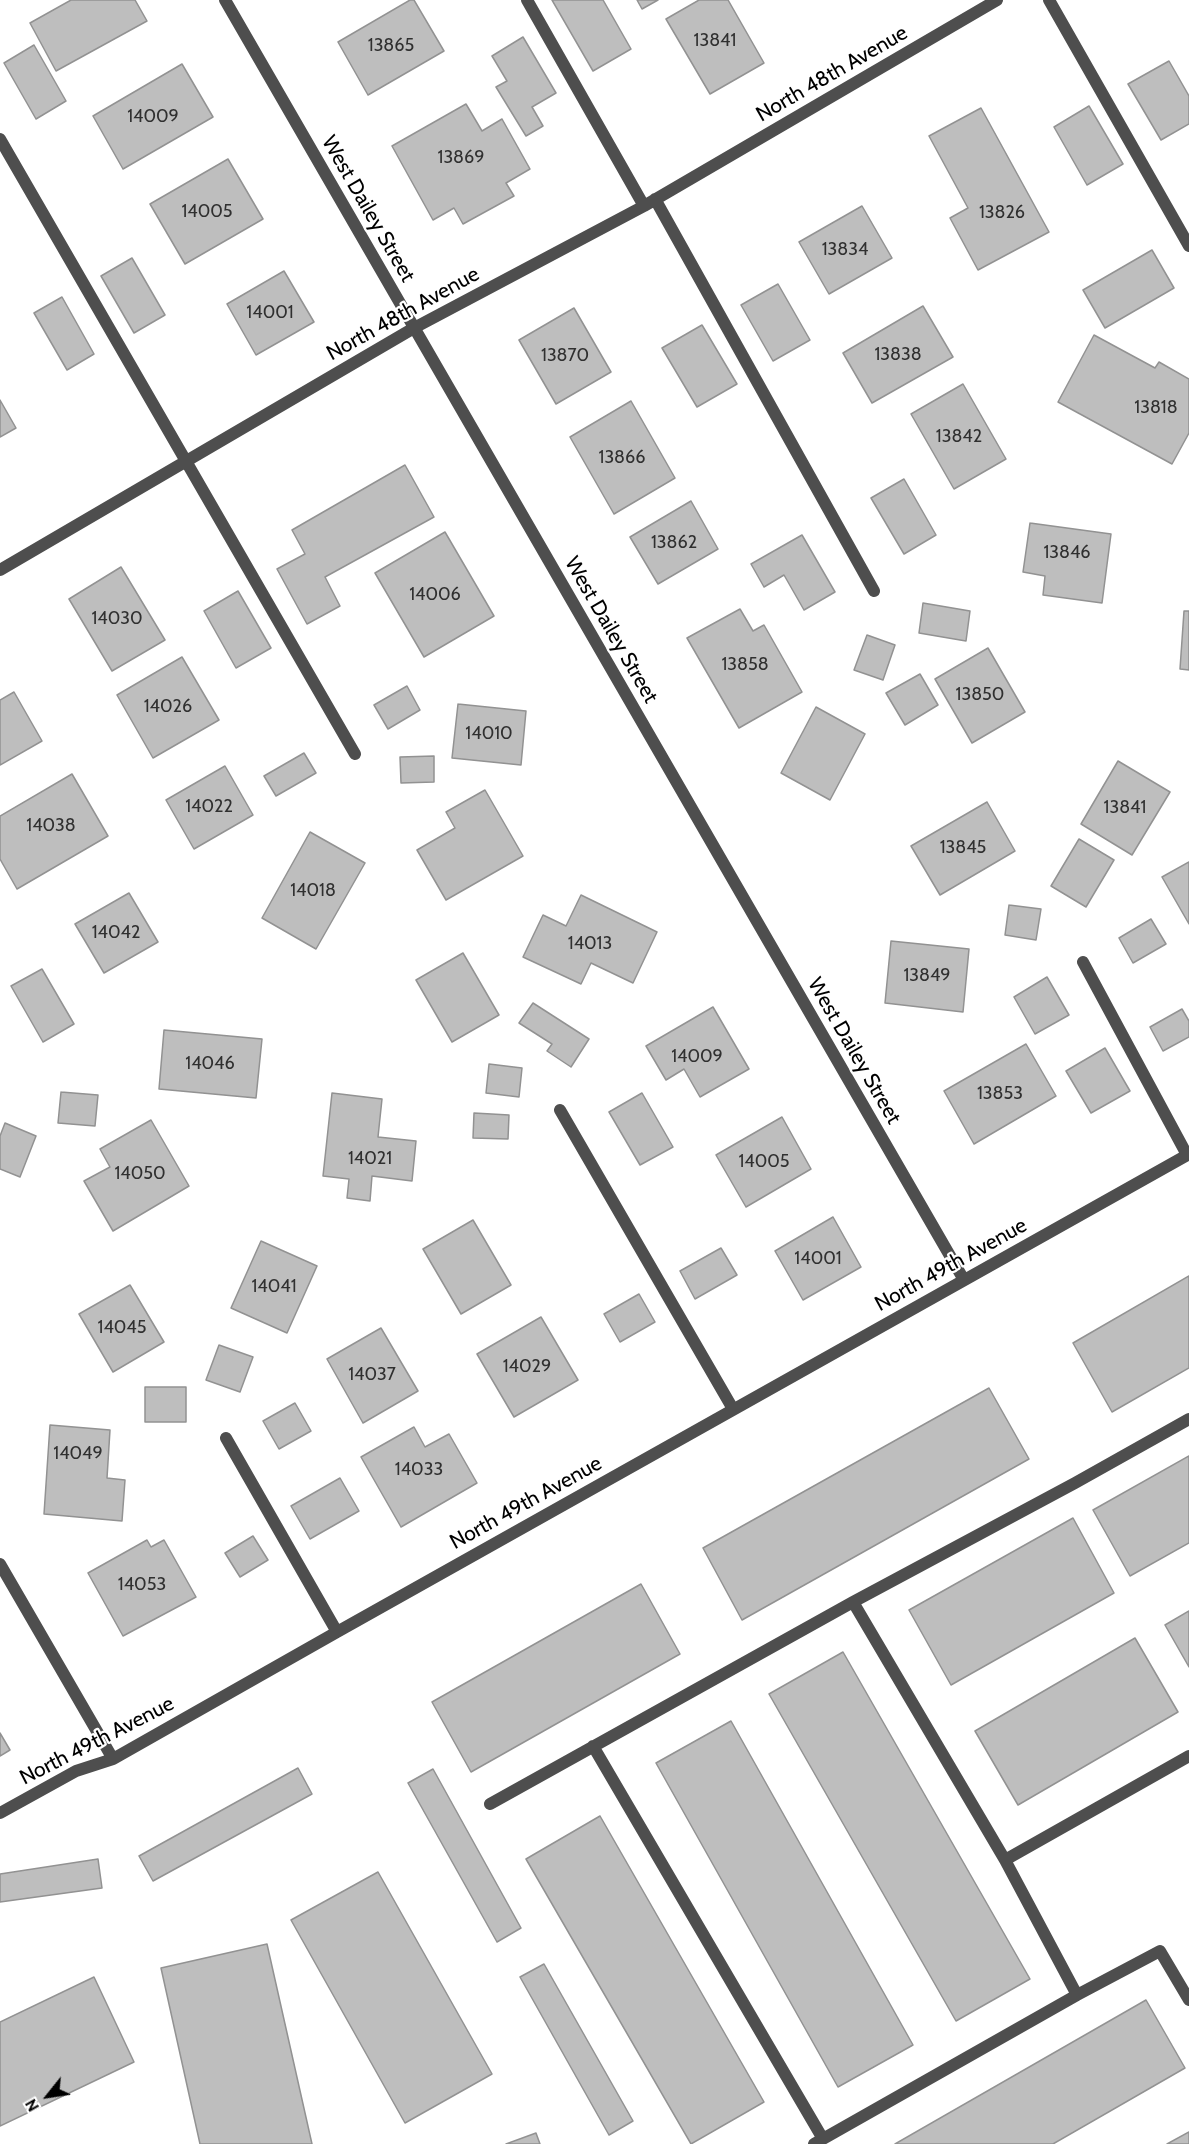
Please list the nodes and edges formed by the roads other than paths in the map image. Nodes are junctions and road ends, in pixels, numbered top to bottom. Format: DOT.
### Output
graph roads {
  1 [pos="225,0"];
  2 [pos="527,0"];
  3 [pos="997,0"];
  4 [pos="1049,0"];
  5 [pos="0,139"];
  6 [pos="655,199"];
  7 [pos="644,206"];
  8 [pos="1189,246"];
  9 [pos="414,328"];
  10 [pos="185,462"];
  11 [pos="0,570"];
  12 [pos="874,591"];
  13 [pos="355,754"];
  14 [pos="1083,962"];
  15 [pos="560,1110"];
  16 [pos="1188,1154"];
  17 [pos="964,1280"];
  18 [pos="733,1409"];
  19 [pos="1189,1419"];
  20 [pos="226,1438"];
  21 [pos="0,1564"];
  22 [pos="853,1602"];
  23 [pos="337,1632"];
  24 [pos="593,1746"];
  25 [pos="1189,1756"];
  26 [pos="114,1759"];
  27 [pos="490,1804"];
  28 [pos="0,1813"];
  29 [pos="1005,1860"];
  30 [pos="1077,1995"];
  31 [pos="1189,2000"];
  32 [pos="818,2141"];
  1 -- 9 [label="street, West Dailey Street"];
  2 -- 7 [label="street"];
  3 -- 6 [label="street, North 48th Avenue"];
  4 -- 8 [label="street"];
  5 -- 10 [label="street"];
  6 -- 7 [label="street, North 48th Avenue"];
  6 -- 12 [label="street"];
  7 -- 9 [label="street, North 48th Avenue"];
  9 -- 10 [label="street, North 48th Avenue"];
  9 -- 17 [label="street, West Dailey Street"];
  10 -- 11 [label="street, North 48th Avenue"];
  10 -- 13 [label="street"];
  14 -- 16 [label="street, North 49th Avenue"];
  15 -- 18 [label="street"];
  16 -- 17 [label="street, North 49th Avenue"];
  17 -- 18 [label="street, North 49th Avenue"];
  18 -- 23 [label="street, North 49th Avenue"];
  19 -- 22 [label="street"];
  20 -- 23 [label="street"];
  21 -- 26 [label="street"];
  22 -- 24 [label="street"];
  22 -- 29 [label="street"];
  23 -- 26 [label="street, North 49th Avenue"];
  24 -- 27 [label="street"];
  24 -- 32 [label="street"];
  25 -- 29 [label="street"];
  26 -- 28 [label="street, North 49th Avenue"];
  29 -- 30 [label="street"];
  30 -- 31 [label="street"];
  30 -- 32 [label="street"];
}
